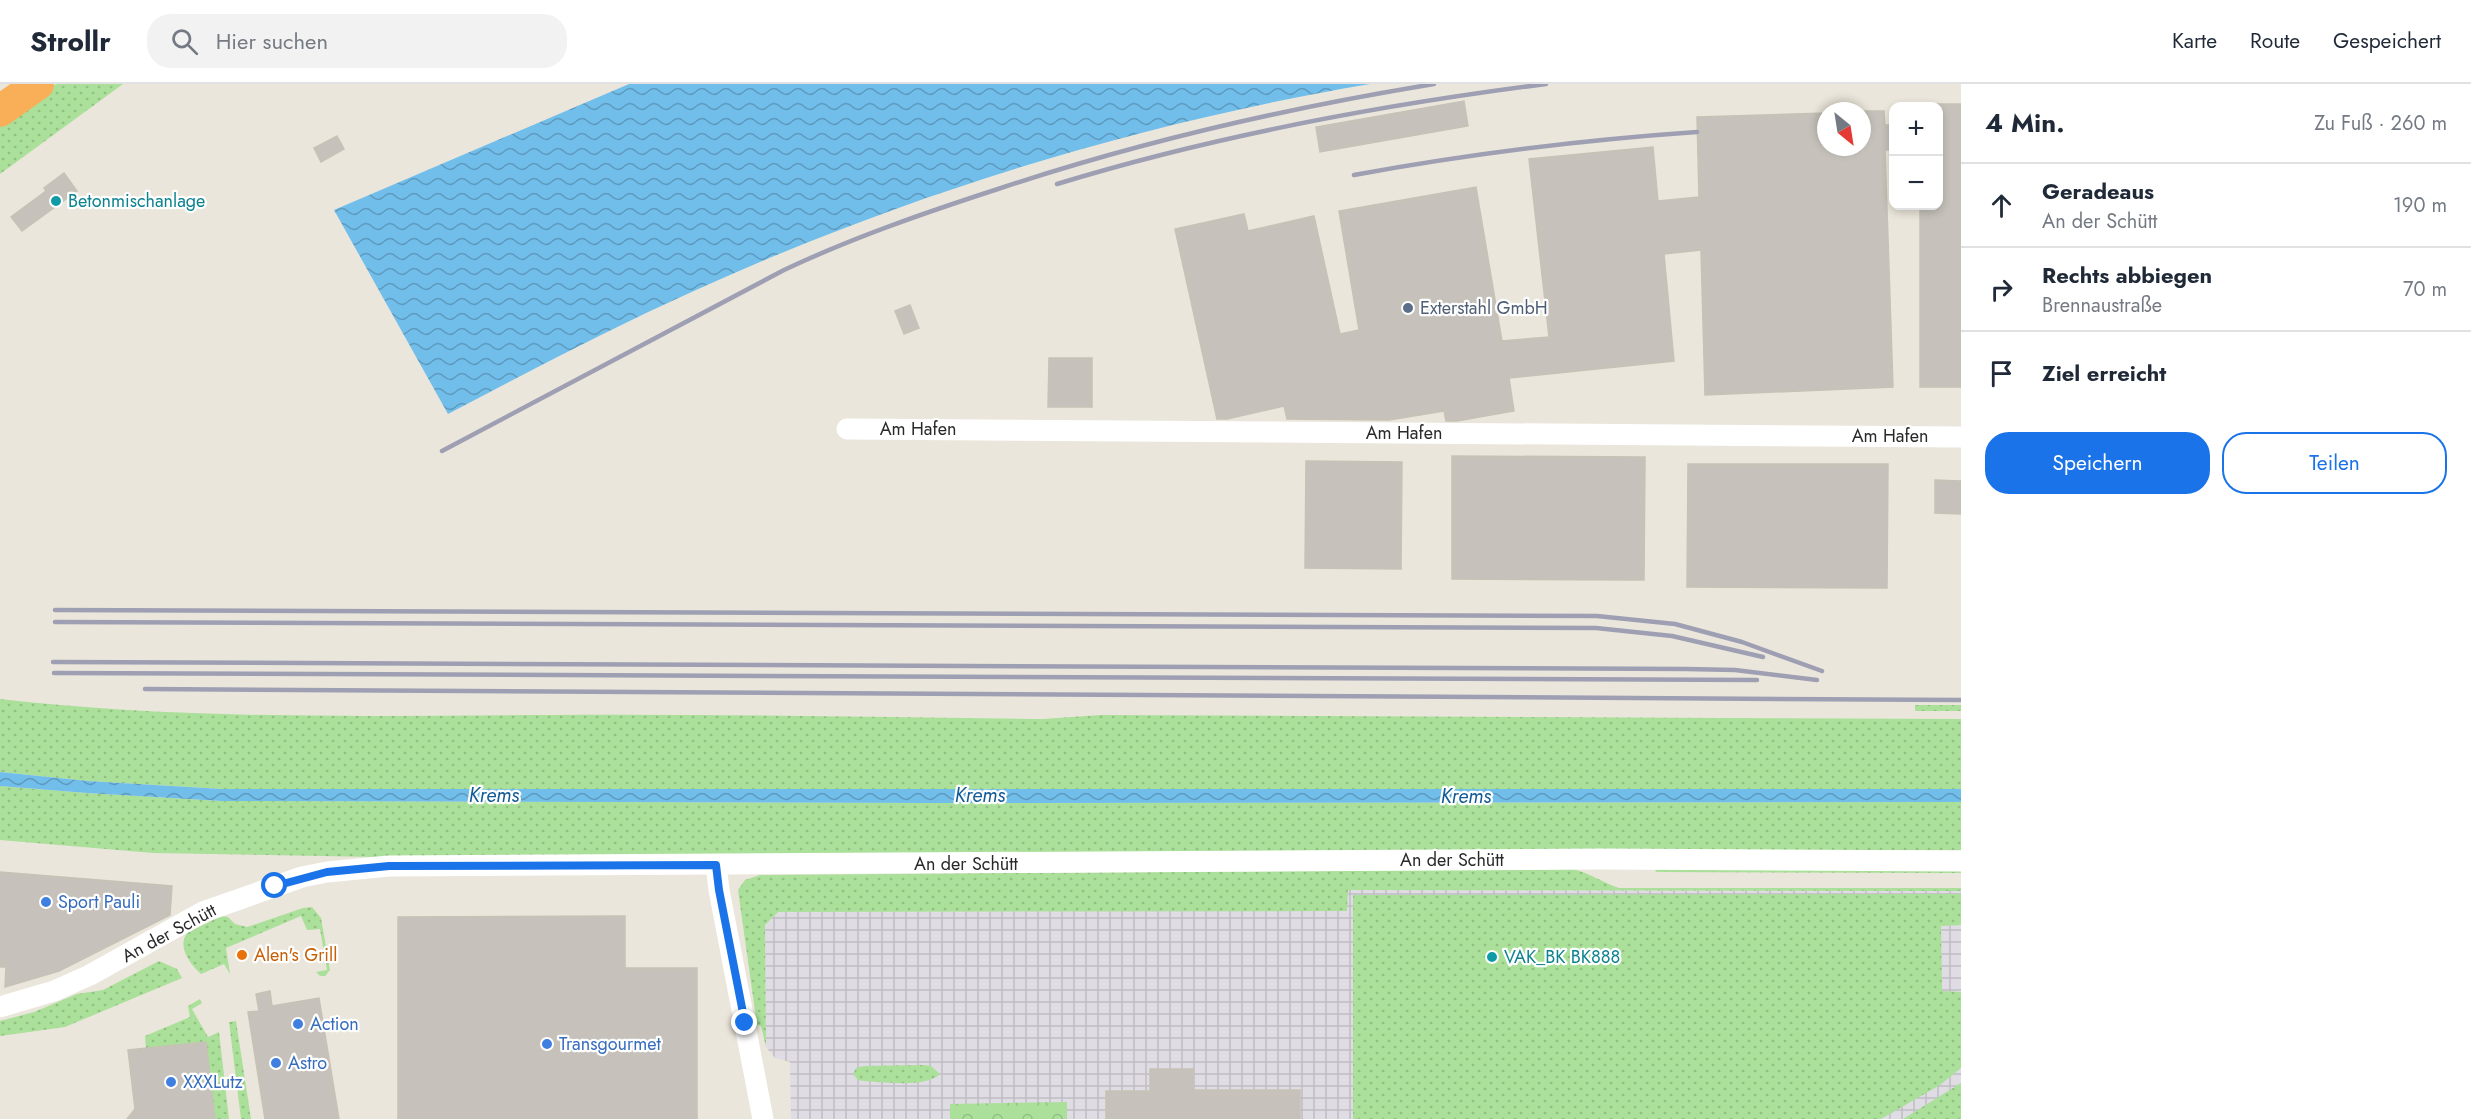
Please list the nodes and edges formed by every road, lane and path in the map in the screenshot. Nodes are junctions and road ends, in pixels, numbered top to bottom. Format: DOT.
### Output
graph roads {
  1 [pos="38,84"];
  2 [pos="0,111"];
  3 [pos="847,429"];
  4 [pos="1961,437"];
  5 [pos="1961,861"];
  6 [pos="716,865"];
  7 [pos="0,1007"];
  8 [pos="763,1119"];
  1 -- 2 [label="highway"];
  3 -- 4 [label="street, Am Hafen"];
  5 -- 6 [label="street, An der Schütt"];
  6 -- 7 [label="street, An der Schütt"];
  6 -- 8 [label="street"];
}
